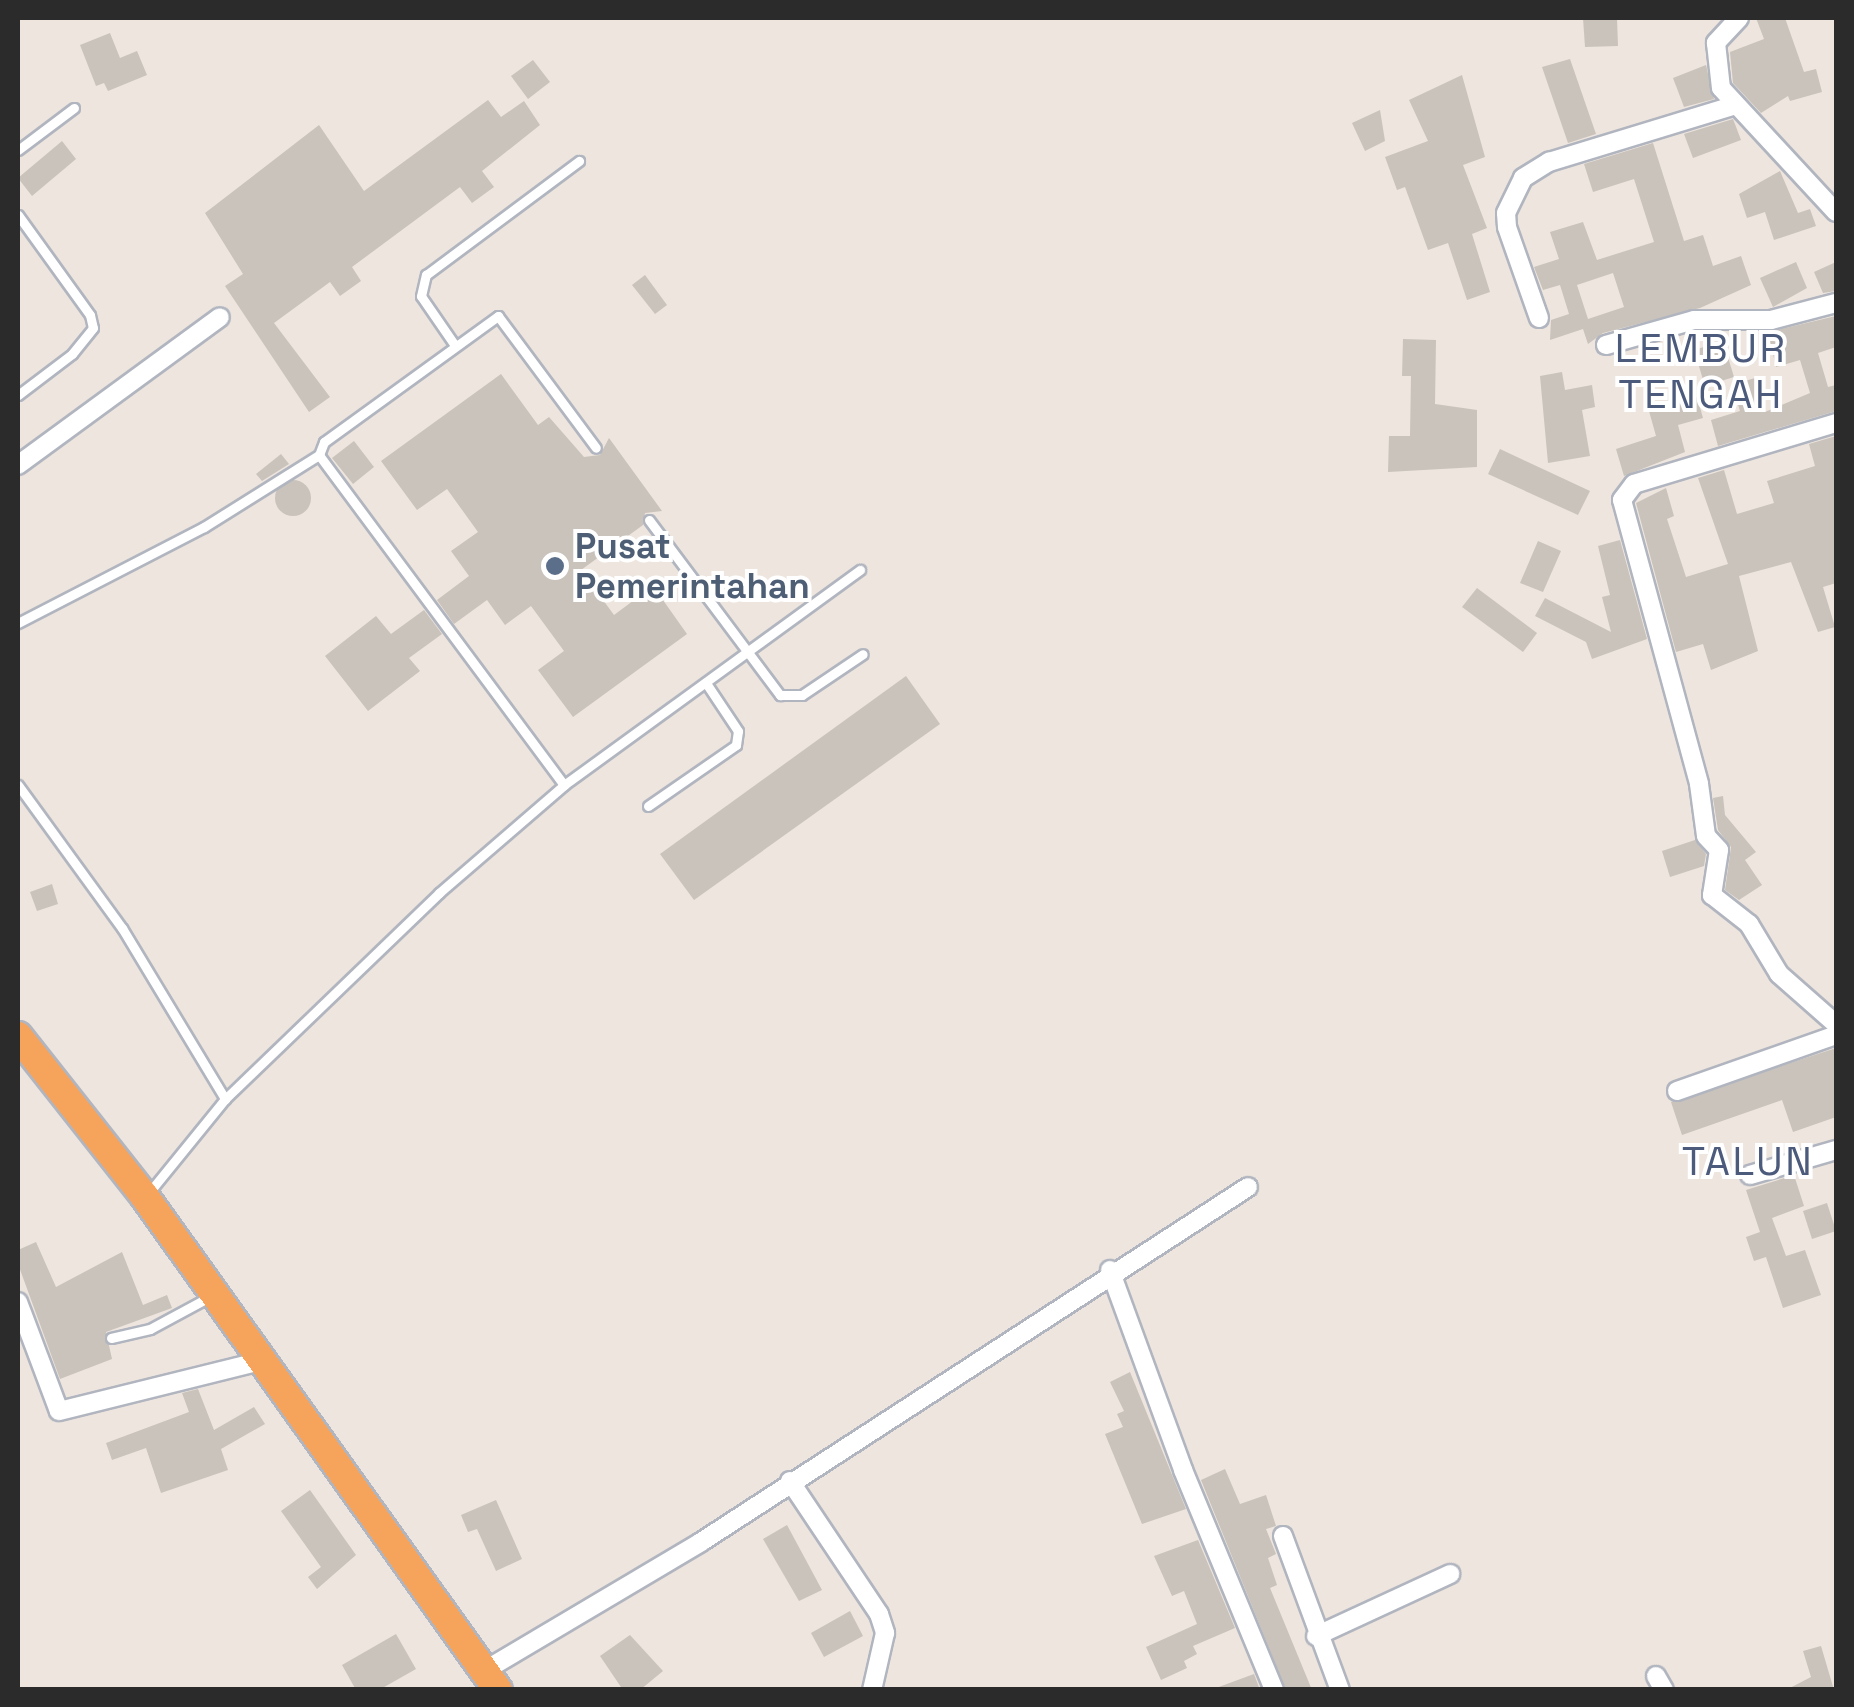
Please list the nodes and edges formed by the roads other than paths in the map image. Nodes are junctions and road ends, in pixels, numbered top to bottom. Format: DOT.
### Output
graph roads {
  1 [pos="1739,18"];
  2 [pos="1732,106"];
  3 [pos="74,108"];
  4 [pos="18,150"];
  5 [pos="579,161"];
  6 [pos="1836,212"];
  7 [pos="18,215"];
  8 [pos="1836,303"];
  9 [pos="220,316"];
  10 [pos="1539,318"];
  11 [pos="454,344"];
  12 [pos="1606,345"];
  13 [pos="18,394"];
  14 [pos="1836,423"];
  15 [pos="596,448"];
  16 [pos="319,456"];
  17 [pos="18,465"];
  18 [pos="649,520"];
  19 [pos="860,570"];
  20 [pos="18,623"];
  21 [pos="745,654"];
  22 [pos="863,654"];
  23 [pos="706,683"];
  24 [pos="18,784"];
  25 [pos="564,785"];
  26 [pos="648,806"];
  27 [pos="1836,1024"];
  28 [pos="1836,1035"];
  29 [pos="18,1036"];
  30 [pos="1677,1090"];
  31 [pos="224,1099"];
  32 [pos="1836,1150"];
  33 [pos="1750,1175"];
  34 [pos="1248,1186"];
  35 [pos="146,1197"];
  36 [pos="1110,1270"];
  37 [pos="214,1295"];
  38 [pos="18,1302"];
  39 [pos="110,1338"];
  40 [pos="262,1361"];
  41 [pos="790,1481"];
  42 [pos="1282,1536"];
  43 [pos="1450,1574"];
  44 [pos="1316,1636"];
  45 [pos="491,1680"];
  46 [pos="872,1690"];
  47 [pos="1274,1690"];
  48 [pos="1340,1690"];
  1 -- 2 [label="street"];
  2 -- 6 [label="street"];
  2 -- 10 [label="street"];
  3 -- 4 [label="lane"];
  5 -- 11 [label="lane"];
  7 -- 13 [label="lane"];
  8 -- 12 [label="street"];
  9 -- 17 [label="street"];
  11 -- 15 [label="lane"];
  11 -- 16 [label="lane"];
  14 -- 27 [label="street"];
  16 -- 20 [label="lane"];
  16 -- 25 [label="lane"];
  18 -- 21 [label="lane"];
  19 -- 21 [label="lane"];
  21 -- 22 [label="lane"];
  21 -- 23 [label="lane"];
  23 -- 25 [label="lane"];
  23 -- 26 [label="lane"];
  24 -- 31 [label="lane"];
  25 -- 31 [label="lane"];
  28 -- 30 [label="street"];
  29 -- 35 [label="highway"];
  31 -- 35 [label="lane"];
  32 -- 33 [label="street"];
  34 -- 36 [label="street"];
  35 -- 37 [label="highway"];
  36 -- 41 [label="street"];
  36 -- 47 [label="street"];
  37 -- 39 [label="lane"];
  37 -- 40 [label="highway"];
  38 -- 40 [label="street"];
  40 -- 45 [label="highway"];
  41 -- 45 [label="street"];
  41 -- 46 [label="street"];
  42 -- 44 [label="street"];
  43 -- 44 [label="street"];
  44 -- 48 [label="street"];
}
